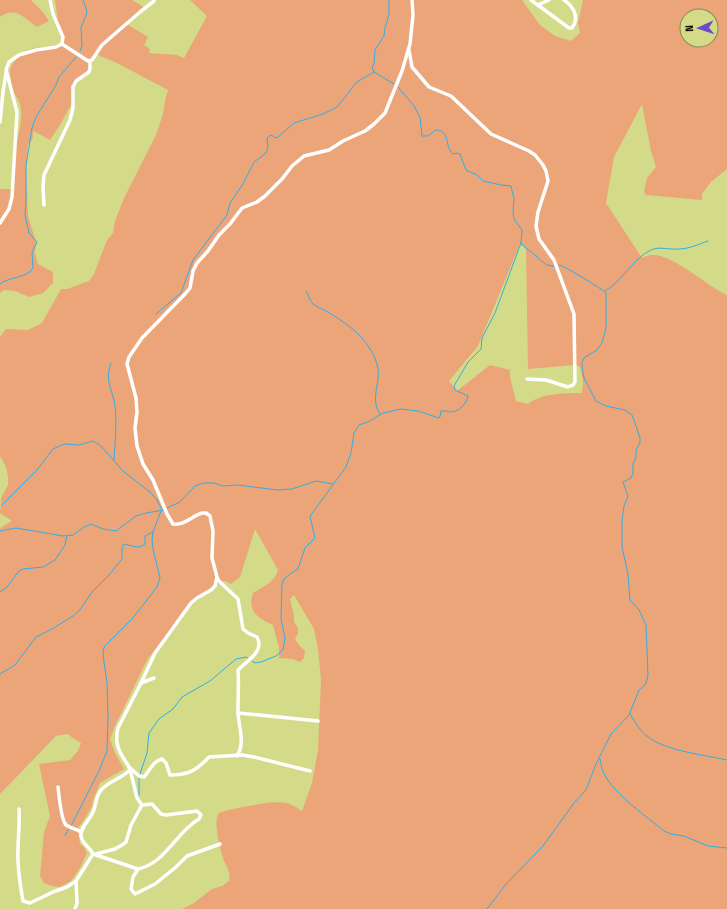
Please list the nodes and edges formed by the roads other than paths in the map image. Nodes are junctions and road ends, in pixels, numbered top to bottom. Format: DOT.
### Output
graph roads {
  1 [pos="50,0"];
  2 [pos="412,0"];
  3 [pos="531,0"];
  4 [pos="549,0"];
  5 [pos="564,0"];
  6 [pos="154,1"];
  7 [pos="538,5"];
  8 [pos="62,44"];
  9 [pos="409,49"];
  10 [pos="90,61"];
  11 [pos="6,70"];
  12 [pos="0,122"];
  13 [pos="44,205"];
  14 [pos="0,223"];
  15 [pos="527,379"];
  16 [pos="217,577"];
  17 [pos="154,678"];
  18 [pos="141,683"];
  19 [pos="238,713"];
  20 [pos="318,721"];
  21 [pos="237,756"];
  22 [pos="129,768"];
  23 [pos="310,772"];
  24 [pos="58,787"];
  25 [pos="142,805"];
  26 [pos="19,809"];
  27 [pos="81,832"];
  28 [pos="220,844"];
  29 [pos="93,854"];
  30 [pos="138,869"];
  31 [pos="76,881"];
  32 [pos="75,909"];
  1 -- 8 [label="street"];
  2 -- 9 [label="street"];
  3 -- 7 [label="street"];
  4 -- 7 [label="street"];
  5 -- 7 [label="street"];
  6 -- 10 [label="street"];
  8 -- 10 [label="street"];
  8 -- 11 [label="street"];
  9 -- 15 [label="street"];
  9 -- 16 [label="street"];
  10 -- 13 [label="street"];
  11 -- 12 [label="street"];
  11 -- 14 [label="street"];
  16 -- 18 [label="street"];
  16 -- 19 [label="street"];
  17 -- 18 [label="street"];
  18 -- 22 [label="street"];
  19 -- 20 [label="street"];
  19 -- 21 [label="street"];
  21 -- 22 [label="street"];
  21 -- 23 [label="street"];
  22 -- 25 [label="street"];
  22 -- 27 [label="street"];
  24 -- 27 [label="street"];
  25 -- 29 [label="street"];
  25 -- 30 [label="street"];
  26 -- 31 [label="street"];
  27 -- 29 [label="street"];
  28 -- 30 [label="street"];
  29 -- 30 [label="street"];
  29 -- 31 [label="street"];
  31 -- 32 [label="street"];
}
